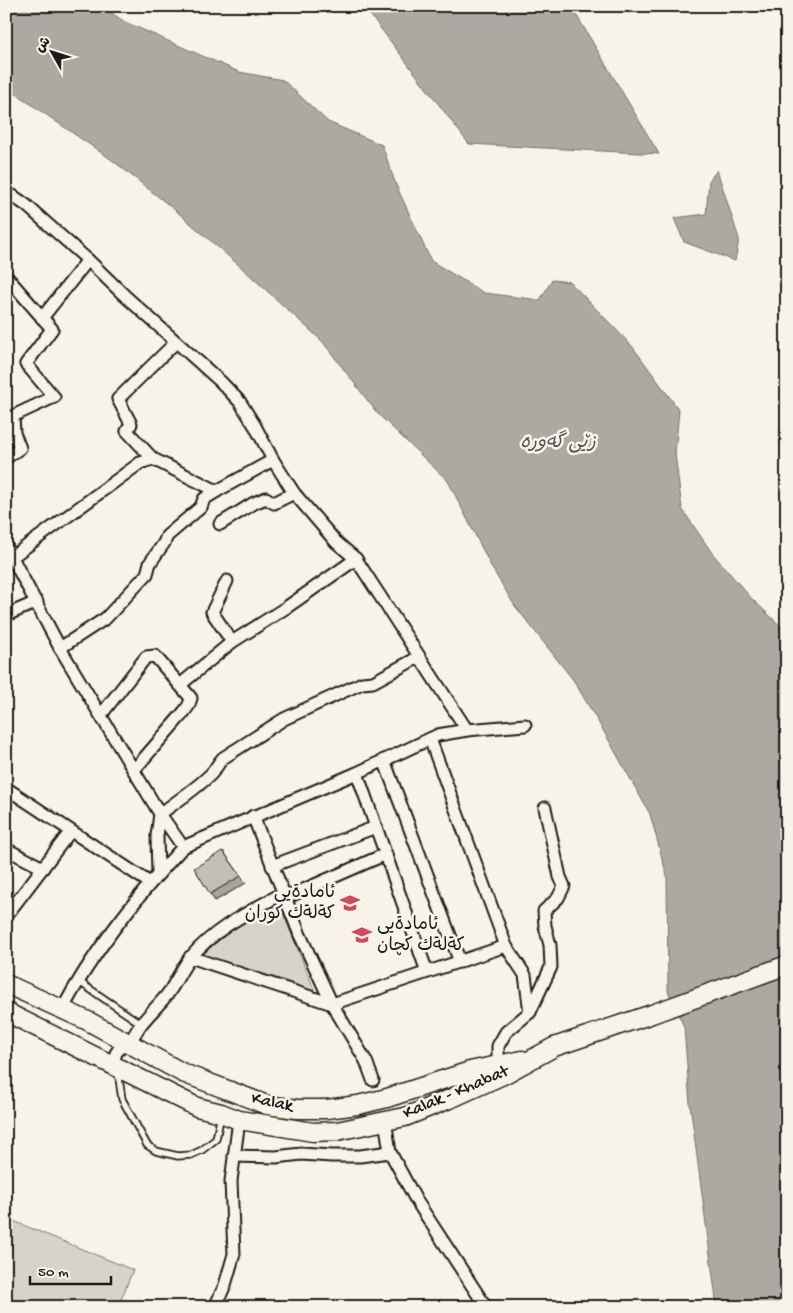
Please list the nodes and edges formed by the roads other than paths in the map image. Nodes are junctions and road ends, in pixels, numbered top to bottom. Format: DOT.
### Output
graph roads {
  1 [pos="6,196"];
  2 [pos="88,260"];
  3 [pos="6,276"];
  4 [pos="42,318"];
  5 [pos="176,342"];
  6 [pos="10,417"];
  7 [pos="6,458"];
  8 [pos="153,459"];
  9 [pos="273,460"];
  10 [pos="217,491"];
  11 [pos="294,493"];
  12 [pos="220,524"];
  13 [pos="6,546"];
  14 [pos="12,557"];
  15 [pos="356,559"];
  16 [pos="227,581"];
  17 [pos="37,602"];
  18 [pos="8,612"];
  19 [pos="232,642"];
  20 [pos="60,648"];
  21 [pos="419,657"];
  22 [pos="180,685"];
  23 [pos="101,715"];
  24 [pos="524,725"];
  25 [pos="467,730"];
  26 [pos="430,739"];
  27 [pos="384,760"];
  28 [pos="134,770"];
  29 [pos="357,773"];
  30 [pos="6,788"];
  31 [pos="545,808"];
  32 [pos="160,814"];
  33 [pos="253,816"];
  34 [pos="376,827"];
  35 [pos="70,832"];
  36 [pos="183,847"];
  37 [pos="6,849"];
  38 [pos="386,854"];
  39 [pos="272,866"];
  40 [pos="43,868"];
  41 [pos="158,873"];
  42 [pos="150,883"];
  43 [pos="284,896"];
  44 [pos="6,916"];
  45 [pos="506,946"];
  46 [pos="190,957"];
  47 [pos="460,962"];
  48 [pos="787,965"];
  49 [pos="427,972"];
  50 [pos="78,981"];
  51 [pos="6,984"];
  52 [pos="332,1004"];
  53 [pos="62,1010"];
  54 [pos="6,1012"];
  55 [pos="530,1012"];
  56 [pos="88,1021"];
  57 [pos="140,1023"];
  58 [pos="71,1045"];
  59 [pos="130,1045"];
  60 [pos="554,1047"];
  61 [pos="498,1064"];
  62 [pos="118,1068"];
  63 [pos="372,1080"];
  64 [pos="221,1113"];
  65 [pos="239,1120"];
  66 [pos="385,1120"];
  67 [pos="390,1152"];
  68 [pos="234,1156"];
  69 [pos="214,1307"];
  70 [pos="486,1307"];
  1 -- 2 [label="street"];
  2 -- 4 [label="street"];
  2 -- 5 [label="street"];
  3 -- 4 [label="street"];
  4 -- 6 [label="street"];
  5 -- 8 [label="street"];
  5 -- 9 [label="street"];
  6 -- 7 [label="street"];
  8 -- 10 [label="street"];
  8 -- 14 [label="street"];
  9 -- 10 [label="street"];
  9 -- 11 [label="street"];
  10 -- 20 [label="street"];
  11 -- 12 [label="street"];
  11 -- 15 [label="street"];
  13 -- 14 [label="street"];
  14 -- 17 [label="street"];
  15 -- 19 [label="street"];
  15 -- 21 [label="street"];
  16 -- 19 [label="street"];
  17 -- 18 [label="street"];
  17 -- 20 [label="street"];
  19 -- 22 [label="street"];
  20 -- 23 [label="street"];
  21 -- 25 [label="street"];
  21 -- 32 [label="street"];
  22 -- 23 [label="street"];
  22 -- 28 [label="street"];
  23 -- 28 [label="street"];
  24 -- 25 [label="street"];
  25 -- 26 [label="street"];
  26 -- 27 [label="street"];
  26 -- 45 [label="street"];
  27 -- 29 [label="street"];
  27 -- 47 [label="street"];
  28 -- 32 [label="street"];
  29 -- 33 [label="street"];
  29 -- 34 [label="street"];
  30 -- 35 [label="street"];
  31 -- 55 [label="street"];
  32 -- 36 [label="street"];
  32 -- 41 [label="street"];
  33 -- 36 [label="street"];
  33 -- 39 [label="street"];
  34 -- 38 [label="street"];
  34 -- 39 [label="street"];
  35 -- 40 [label="street"];
  35 -- 42 [label="street"];
  36 -- 41 [label="street"];
  37 -- 40 [label="street"];
  38 -- 43 [label="street"];
  38 -- 49 [label="street"];
  39 -- 43 [label="street"];
  40 -- 44 [label="street"];
  41 -- 42 [label="street"];
  42 -- 50 [label="street"];
  43 -- 46 [label="street"];
  43 -- 52 [label="street"];
  45 -- 47 [label="street"];
  45 -- 55 [label="street"];
  46 -- 52 [label="street"];
  46 -- 57 [label="street"];
  47 -- 49 [label="street"];
  48 -- 60 [label="main road, Kalak - Khabat"];
  49 -- 52 [label="street"];
  50 -- 53 [label="street"];
  50 -- 57 [label="lane"];
  51 -- 53 [label="main road, Kalak"];
  52 -- 63 [label="street"];
  53 -- 56 [label="main road, Kalak"];
  54 -- 58 [label="main road, Kalak - Khabat"];
  55 -- 61 [label="street"];
  56 -- 58 [label="main road"];
  56 -- 59 [label="main road, Kalak"];
  57 -- 59 [label="street"];
  58 -- 62 [label="main road, Kalak - Khabat"];
  59 -- 61 [label="main road, Kalak"];
  59 -- 62 [label="street"];
  60 -- 61 [label="main road, Kalak"];
  60 -- 66 [label="main road, Kalak - Khabat"];
  62 -- 64 [label="main road, Kalak - Khabat"];
  62 -- 64 [label="lane"];
  64 -- 65 [label="main road, Kalak - Khabat"];
  65 -- 66 [label="main road, Kalak - Khabat"];
  65 -- 68 [label="street"];
  66 -- 67 [label="street"];
  67 -- 68 [label="street"];
  67 -- 70 [label="street"];
  68 -- 69 [label="street"];
}
